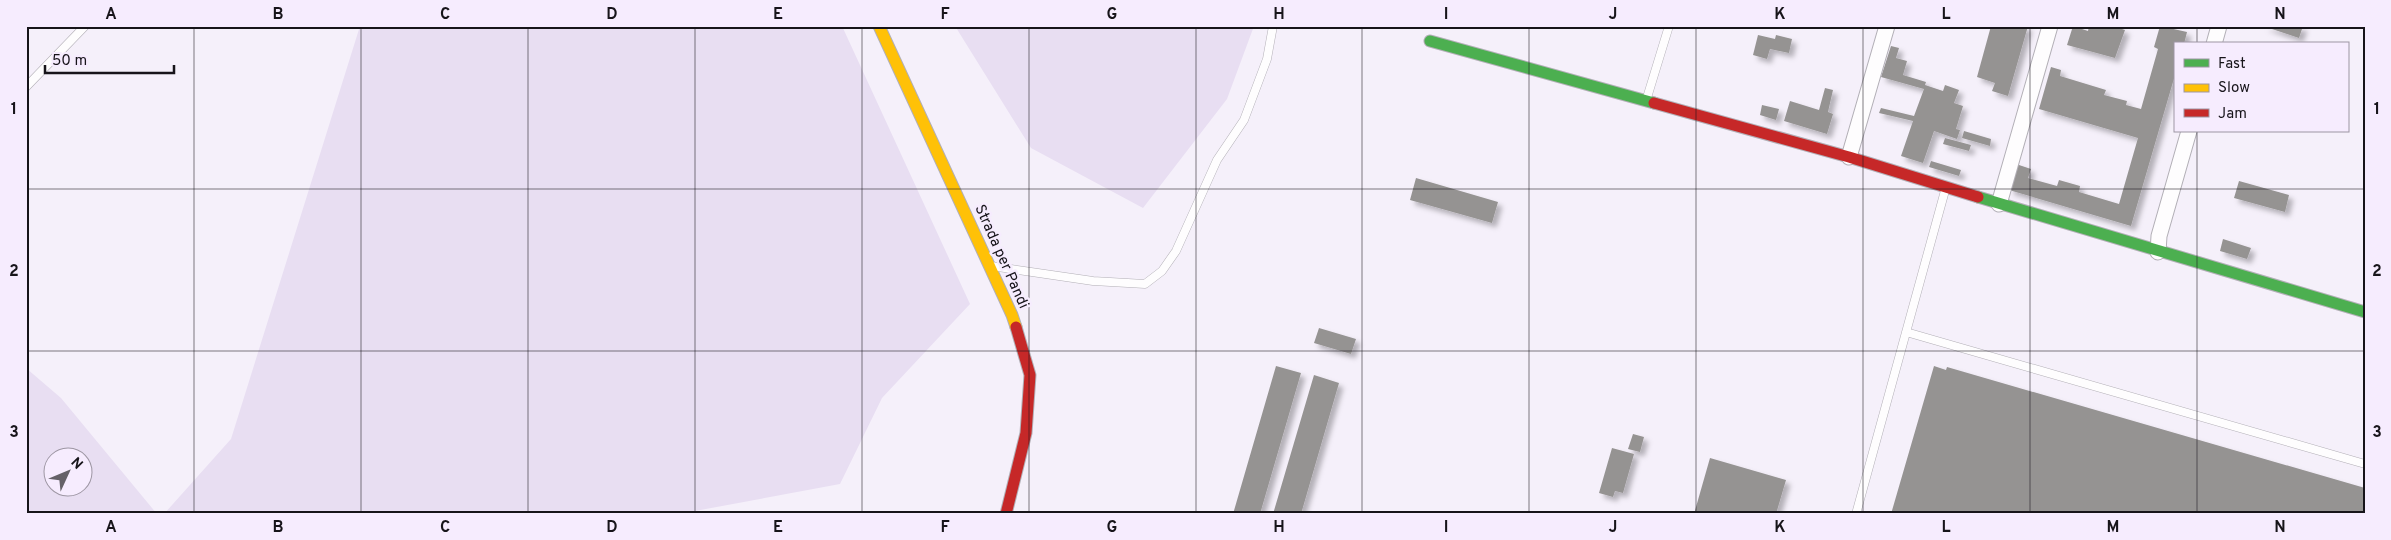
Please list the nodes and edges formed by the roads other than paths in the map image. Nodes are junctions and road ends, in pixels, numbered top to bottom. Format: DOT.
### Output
graph roads {
  1 [pos="85,26"];
  2 [pos="879,26"];
  3 [pos="1273,26"];
  4 [pos="1668,26"];
  5 [pos="1887,26"];
  6 [pos="2050,26"];
  7 [pos="2220,26"];
  8 [pos="1430,41"];
  9 [pos="2215,42"];
  10 [pos="26,87"];
  11 [pos="1646,102"];
  12 [pos="2189,132"];
  13 [pos="1849,158"];
  14 [pos="1946,187"];
  15 [pos="1999,204"];
  16 [pos="2158,252"];
  17 [pos="989,266"];
  18 [pos="2365,312"];
  19 [pos="1906,332"];
  20 [pos="2365,464"];
  21 [pos="1006,514"];
  22 [pos="1856,514"];
  1 -- 10 [label="lane"];
  2 -- 17 [label="street, Strada per Pandi"];
  3 -- 17 [label="lane"];
  4 -- 11 [label="lane"];
  5 -- 13 [label="street"];
  6 -- 15 [label="street"];
  7 -- 9 [label="street"];
  8 -- 11 [label="street"];
  11 -- 13 [label="street"];
  12 -- 16 [label="street"];
  13 -- 14 [label="street"];
  14 -- 15 [label="street"];
  14 -- 19 [label="lane"];
  15 -- 16 [label="street"];
  16 -- 18 [label="street"];
  17 -- 21 [label="street, Strada per Pandi"];
  19 -- 20 [label="lane"];
  19 -- 22 [label="lane"];
}
